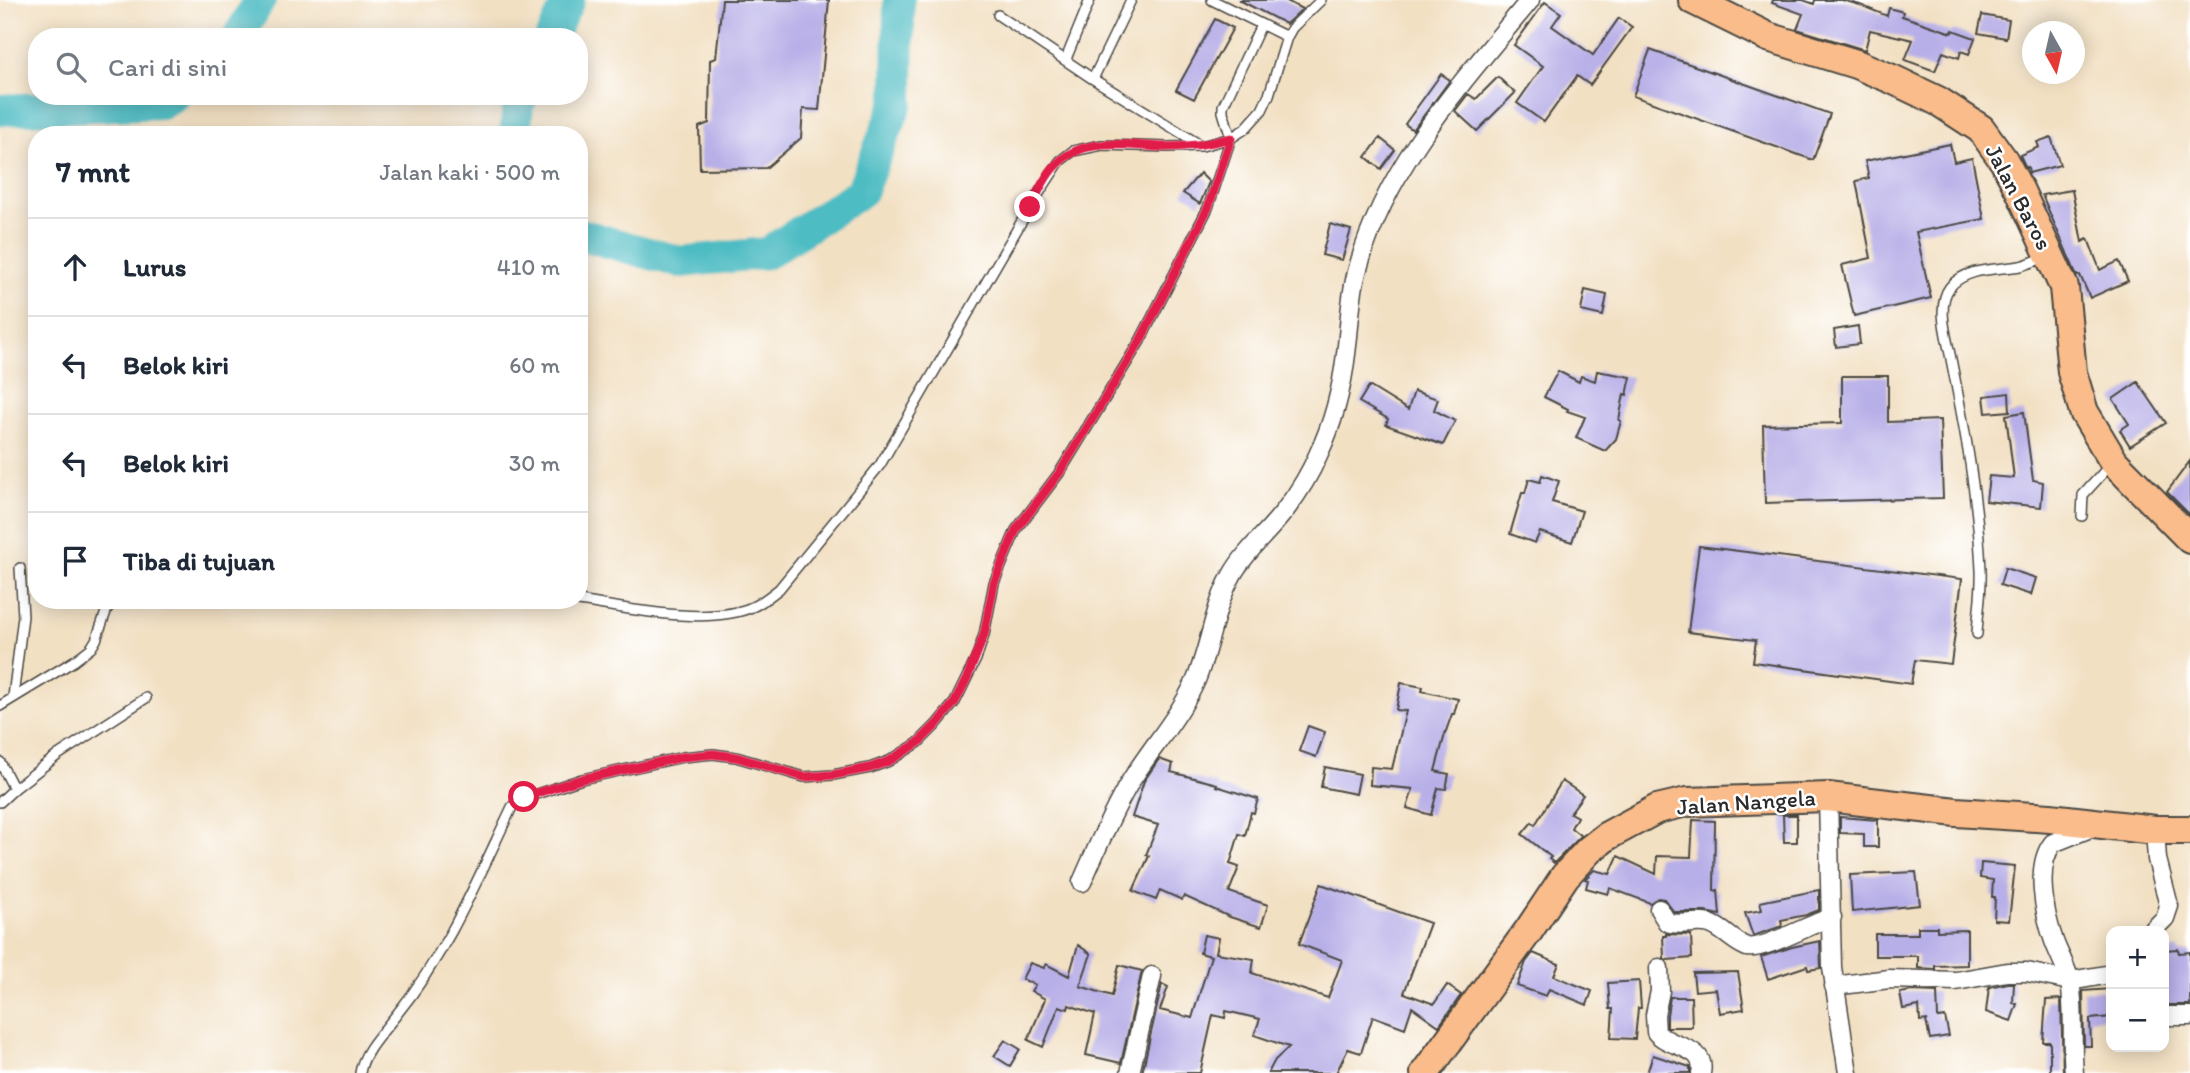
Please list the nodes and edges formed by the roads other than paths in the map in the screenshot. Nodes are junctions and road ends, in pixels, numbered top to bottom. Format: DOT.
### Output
graph roads {
  1 [pos="1090,0"];
  2 [pos="1131,0"];
  3 [pos="1212,0"];
  4 [pos="1321,0"];
  5 [pos="1530,0"];
  6 [pos="1693,0"];
  7 [pos="998,15"];
  8 [pos="1261,24"];
  9 [pos="1287,37"];
  10 [pos="1066,59"];
  11 [pos="1093,79"];
  12 [pos="1231,138"];
  13 [pos="1202,146"];
  14 [pos="2050,256"];
  15 [pos="2113,461"];
  16 [pos="2082,516"];
  17 [pos="2190,539"];
  18 [pos="20,568"];
  19 [pos="588,602"];
  20 [pos="107,609"];
  21 [pos="1977,634"];
  22 [pos="13,697"];
  23 [pos="146,698"];
  24 [pos="0,706"];
  25 [pos="0,762"];
  26 [pos="14,789"];
  27 [pos="1828,797"];
  28 [pos="0,802"];
  29 [pos="2105,823"];
  30 [pos="2155,830"];
  31 [pos="2190,831"];
  32 [pos="1082,882"];
  33 [pos="1660,909"];
  34 [pos="1832,917"];
  35 [pos="2157,926"];
  36 [pos="1659,968"];
  37 [pos="2106,975"];
  38 [pos="1152,976"];
  39 [pos="2070,981"];
  40 [pos="1834,986"];
  41 [pos="2169,1016"];
  42 [pos="2190,1016"];
  43 [pos="360,1073"];
  44 [pos="1130,1073"];
  45 [pos="1425,1073"];
  46 [pos="1701,1073"];
  47 [pos="1848,1073"];
  48 [pos="2074,1073"];
  1 -- 10 [label="lane"];
  2 -- 11 [label="lane"];
  3 -- 8 [label="lane"];
  4 -- 9 [label="lane"];
  5 -- 32 [label="street"];
  6 -- 14 [label="main road, Jalan Baros"];
  7 -- 10 [label="lane"];
  8 -- 9 [label="lane"];
  8 -- 12 [label="lane"];
  9 -- 12 [label="lane"];
  10 -- 11 [label="lane"];
  11 -- 13 [label="lane"];
  12 -- 13 [label="lane"];
  12 -- 43 [label="lane"];
  13 -- 19 [label="lane"];
  14 -- 15 [label="main road, Jalan Baros"];
  14 -- 21 [label="lane"];
  15 -- 16 [label="lane"];
  15 -- 17 [label="main road, Jalan Baros"];
  18 -- 22 [label="lane"];
  20 -- 22 [label="lane"];
  22 -- 24 [label="lane"];
  23 -- 26 [label="lane"];
  25 -- 26 [label="lane"];
  26 -- 28 [label="lane"];
  27 -- 29 [label="main road, Jalan Nangela"];
  27 -- 34 [label="street"];
  27 -- 45 [label="main road, Jalan Nangela"];
  29 -- 30 [label="main road, Jalan Nangela"];
  29 -- 39 [label="street"];
  30 -- 31 [label="main road, Jalan Nangela"];
  30 -- 35 [label="street"];
  33 -- 34 [label="street"];
  34 -- 40 [label="street"];
  36 -- 46 [label="street"];
  37 -- 39 [label="street"];
  38 -- 44 [label="street"];
  39 -- 40 [label="street"];
  39 -- 48 [label="street"];
  40 -- 47 [label="street"];
  41 -- 42 [label="street"];
}
